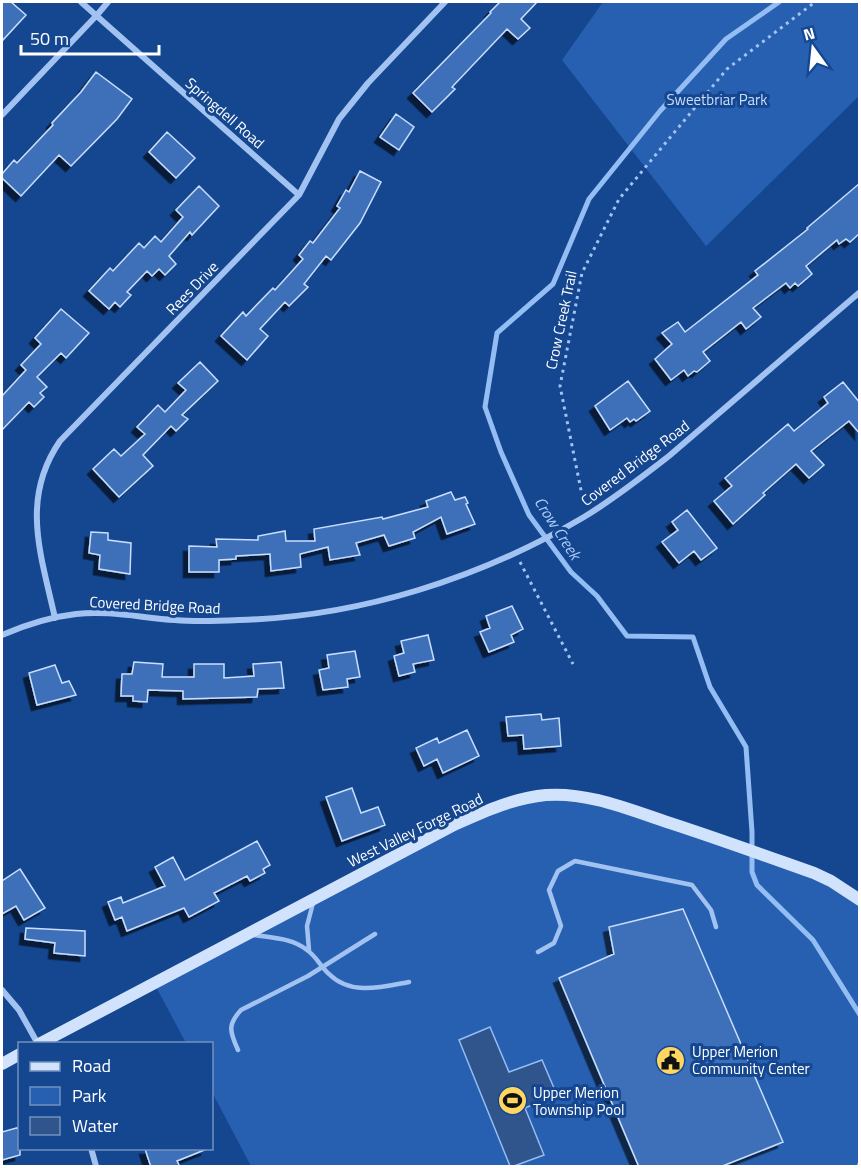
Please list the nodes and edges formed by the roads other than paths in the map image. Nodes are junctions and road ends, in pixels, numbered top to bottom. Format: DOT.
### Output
graph roads {
  1 [pos="81,2"];
  2 [pos="108,2"];
  3 [pos="446,2"];
  4 [pos="97,15"];
  5 [pos="2,114"];
  6 [pos="299,195"];
  7 [pos="860,292"];
  8 [pos="55,618"];
  9 [pos="2,635"];
  10 [pos="315,898"];
  11 [pos="860,900"];
  12 [pos="716,927"];
  13 [pos="245,934"];
  14 [pos="375,934"];
  15 [pos="309,950"];
  16 [pos="538,952"];
  17 [pos="322,967"];
  18 [pos="409,982"];
  19 [pos="2,990"];
  20 [pos="38,1042"];
  21 [pos="43,1042"];
  22 [pos="238,1050"];
  23 [pos="18,1055"];
  24 [pos="2,1064"];
  25 [pos="91,1150"];
  26 [pos="96,1167"];
  1 -- 4 [label="street, Springdell Road"];
  2 -- 4 [label="street"];
  3 -- 6 [label="street, Rees Drive"];
  4 -- 5 [label="street"];
  4 -- 6 [label="street, Springdell Road"];
  6 -- 8 [label="street, Rees Drive"];
  7 -- 8 [label="street, Covered Bridge Road"];
  8 -- 9 [label="street, Covered Bridge Road"];
  10 -- 11 [label="main road, West Valley Forge Road"];
  10 -- 13 [label="main road, West Valley Forge Road"];
  10 -- 15 [label="lane"];
  12 -- 16 [label="lane"];
  13 -- 15 [label="lane"];
  13 -- 21 [label="main road, West Valley Forge Road"];
  14 -- 17 [label="lane"];
  15 -- 17 [label="lane"];
  17 -- 18 [label="lane"];
  17 -- 22 [label="lane"];
  19 -- 20 [label="street"];
  23 -- 24 [label="main road"];
  25 -- 26 [label="street"];
}
